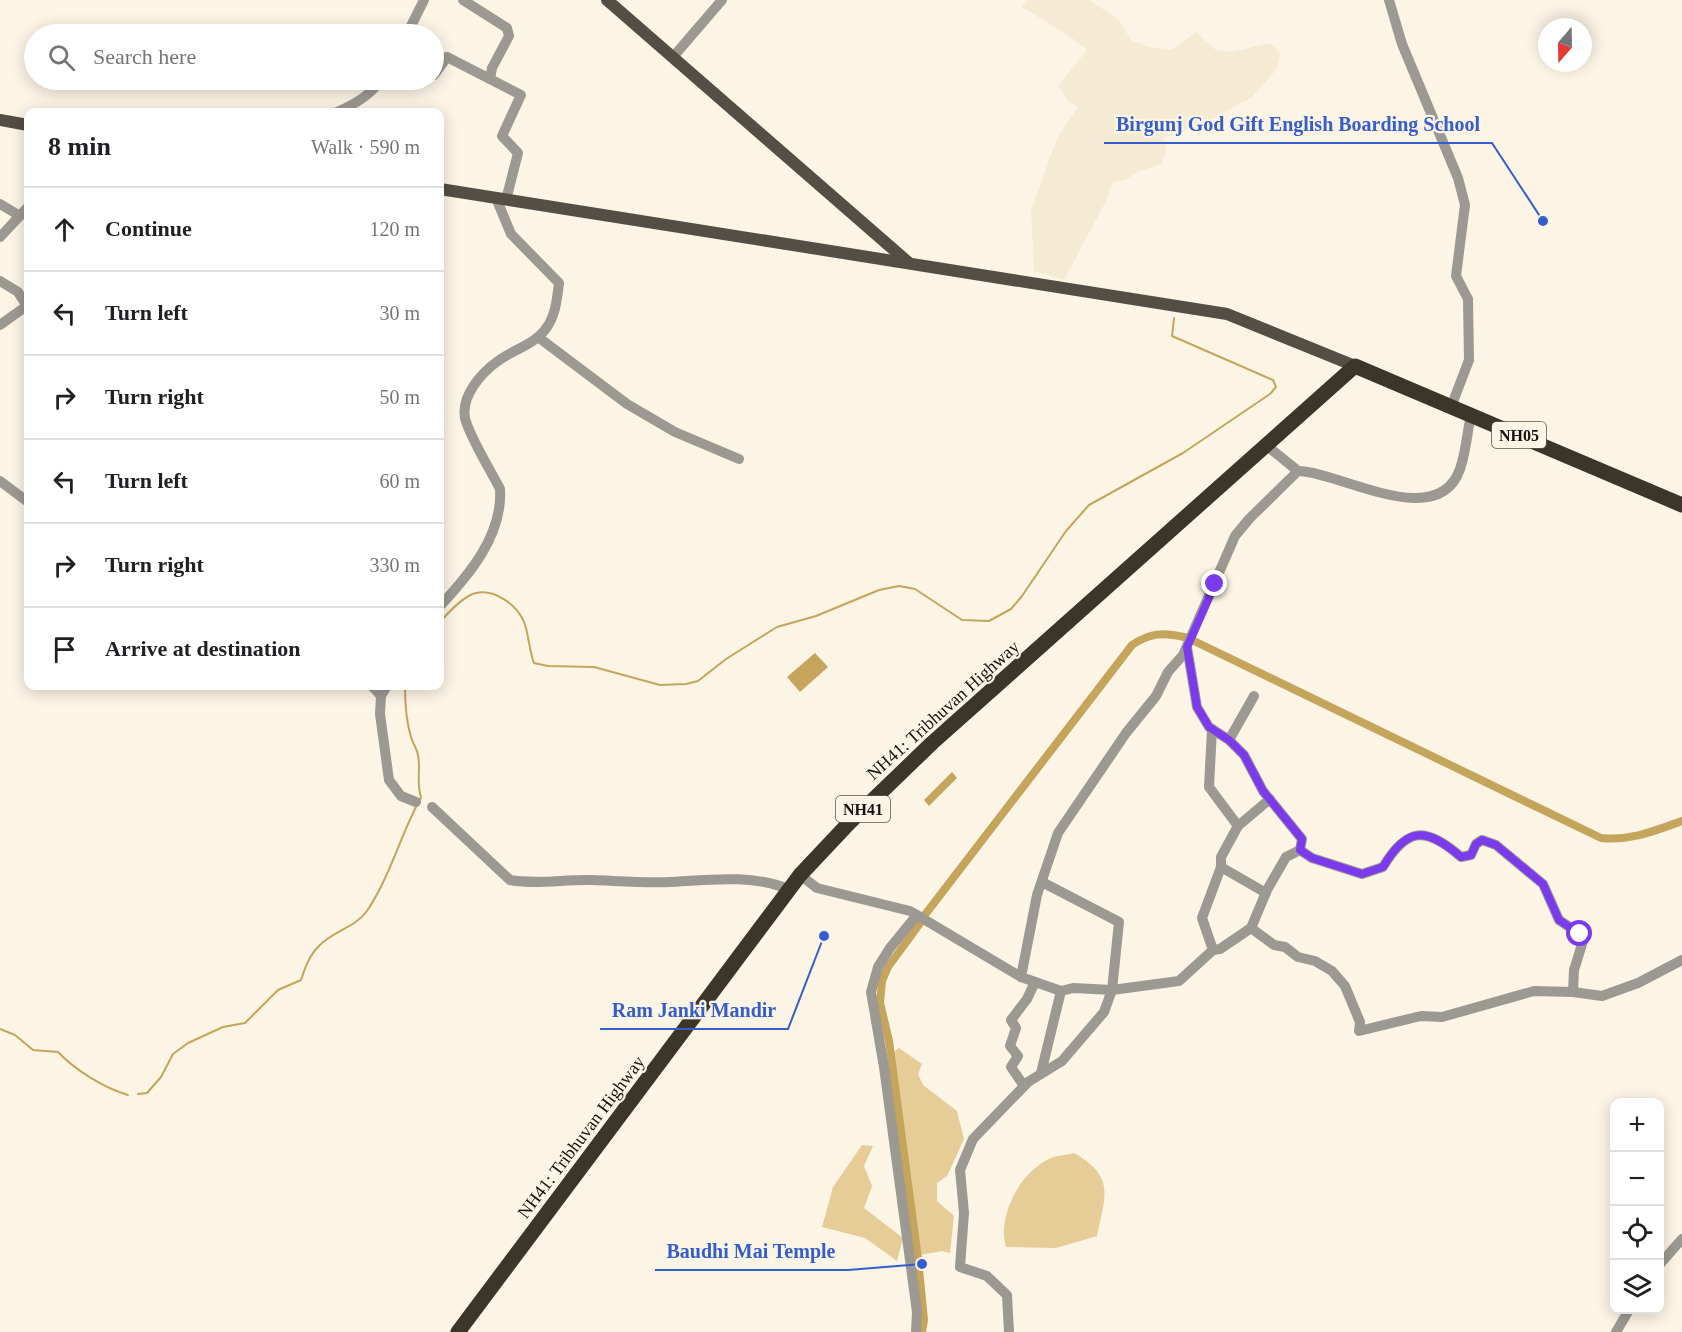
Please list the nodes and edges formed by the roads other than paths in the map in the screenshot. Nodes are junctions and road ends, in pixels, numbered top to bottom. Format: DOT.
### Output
graph roads {
  1 [pos="424,0"];
  2 [pos="463,0"];
  3 [pos="607,0"];
  4 [pos="722,0"];
  5 [pos="1389,0"];
  6 [pos="412,24"];
  7 [pos="673,57"];
  8 [pos="444,61"];
  9 [pos="490,79"];
  10 [pos="373,90"];
  11 [pos="346,108"];
  12 [pos="0,121"];
  13 [pos="24,124"];
  14 [pos="444,190"];
  15 [pos="501,199"];
  16 [pos="0,204"];
  17 [pos="24,212"];
  18 [pos="20,216"];
  19 [pos="0,237"];
  20 [pos="911,264"];
  21 [pos="0,281"];
  22 [pos="24,300"];
  23 [pos="24,309"];
  24 [pos="0,325"];
  25 [pos="538,337"];
  26 [pos="1355,366"];
  27 [pos="1451,407"];
  28 [pos="1471,415"];
  29 [pos="1267,446"];
  30 [pos="739,459"];
  31 [pos="1298,471"];
  32 [pos="0,481"];
  33 [pos="24,499"];
  34 [pos="1682,505"];
  35 [pos="444,602"];
  36 [pos="1187,647"];
  37 [pos="376,690"];
  38 [pos="385,690"];
  39 [pos="381,696"];
  40 [pos="1254,696"];
  41 [pos="1212,729"];
  42 [pos="1229,740"];
  43 [pos="1270,799"];
  44 [pos="416,802"];
  45 [pos="432,807"];
  46 [pos="1238,826"];
  47 [pos="1300,850"];
  48 [pos="1221,867"];
  49 [pos="800,875"];
  50 [pos="1042,882"];
  51 [pos="788,889"];
  52 [pos="1266,893"];
  53 [pos="917,915"];
  54 [pos="1251,928"];
  55 [pos="1213,950"];
  56 [pos="1682,960"];
  57 [pos="1021,977"];
  58 [pos="1035,982"];
  59 [pos="1112,990"];
  60 [pos="1061,991"];
  61 [pos="1574,992"];
  62 [pos="1041,1073"];
  63 [pos="1024,1086"];
  64 [pos="1682,1239"];
  65 [pos="1663,1260"];
  66 [pos="1627,1314"];
  67 [pos="458,1332"];
  68 [pos="916,1332"];
  69 [pos="1009,1332"];
  70 [pos="1616,1332"];
  1 -- 6 [label="street"];
  2 -- 9 [label="street"];
  3 -- 7 [label="main road"];
  4 -- 7 [label="street"];
  5 -- 27 [label="street"];
  7 -- 20 [label="main road"];
  8 -- 9 [label="street"];
  9 -- 15 [label="street"];
  10 -- 11 [label="street"];
  12 -- 13 [label="main road"];
  14 -- 15 [label="main road, NH05"];
  15 -- 20 [label="main road, NH05"];
  15 -- 25 [label="street"];
  16 -- 18 [label="street"];
  17 -- 18 [label="street"];
  18 -- 19 [label="street"];
  20 -- 26 [label="main road, NH05"];
  21 -- 22 [label="street"];
  23 -- 24 [label="street"];
  25 -- 30 [label="street"];
  25 -- 35 [label="street"];
  26 -- 27 [label="highway, NH05"];
  26 -- 29 [label="highway, NH41: Tribhuvan Highway / NH41"];
  27 -- 28 [label="highway, NH05"];
  28 -- 31 [label="street"];
  28 -- 34 [label="highway, NH05"];
  29 -- 31 [label="street"];
  29 -- 49 [label="highway, NH41: Tribhuvan Highway / NH41"];
  31 -- 36 [label="street"];
  32 -- 33 [label="street"];
  36 -- 41 [label="street"];
  36 -- 50 [label="street"];
  37 -- 39 [label="street"];
  38 -- 39 [label="street"];
  39 -- 44 [label="street"];
  40 -- 42 [label="street"];
  41 -- 42 [label="street"];
  41 -- 46 [label="street"];
  42 -- 43 [label="street"];
  43 -- 46 [label="street"];
  43 -- 47 [label="street"];
  45 -- 51 [label="street"];
  46 -- 48 [label="street"];
  47 -- 52 [label="street"];
  47 -- 61 [label="street"];
  48 -- 52 [label="street"];
  48 -- 55 [label="street"];
  49 -- 51 [label="highway, NH41: Tribhuvan Highway / NH41"];
  49 -- 53 [label="street"];
  50 -- 57 [label="street"];
  50 -- 59 [label="street"];
  51 -- 67 [label="highway, NH41: Tribhuvan Highway / NH41"];
  52 -- 54 [label="street"];
  53 -- 57 [label="street"];
  53 -- 68 [label="street"];
  54 -- 55 [label="street"];
  54 -- 61 [label="street"];
  55 -- 59 [label="street"];
  56 -- 61 [label="street"];
  57 -- 58 [label="street"];
  58 -- 60 [label="street"];
  58 -- 63 [label="street"];
  59 -- 60 [label="street"];
  59 -- 62 [label="street"];
  60 -- 62 [label="street"];
  62 -- 63 [label="street"];
  63 -- 69 [label="street"];
  64 -- 65 [label="street"];
  66 -- 70 [label="street"];
}
